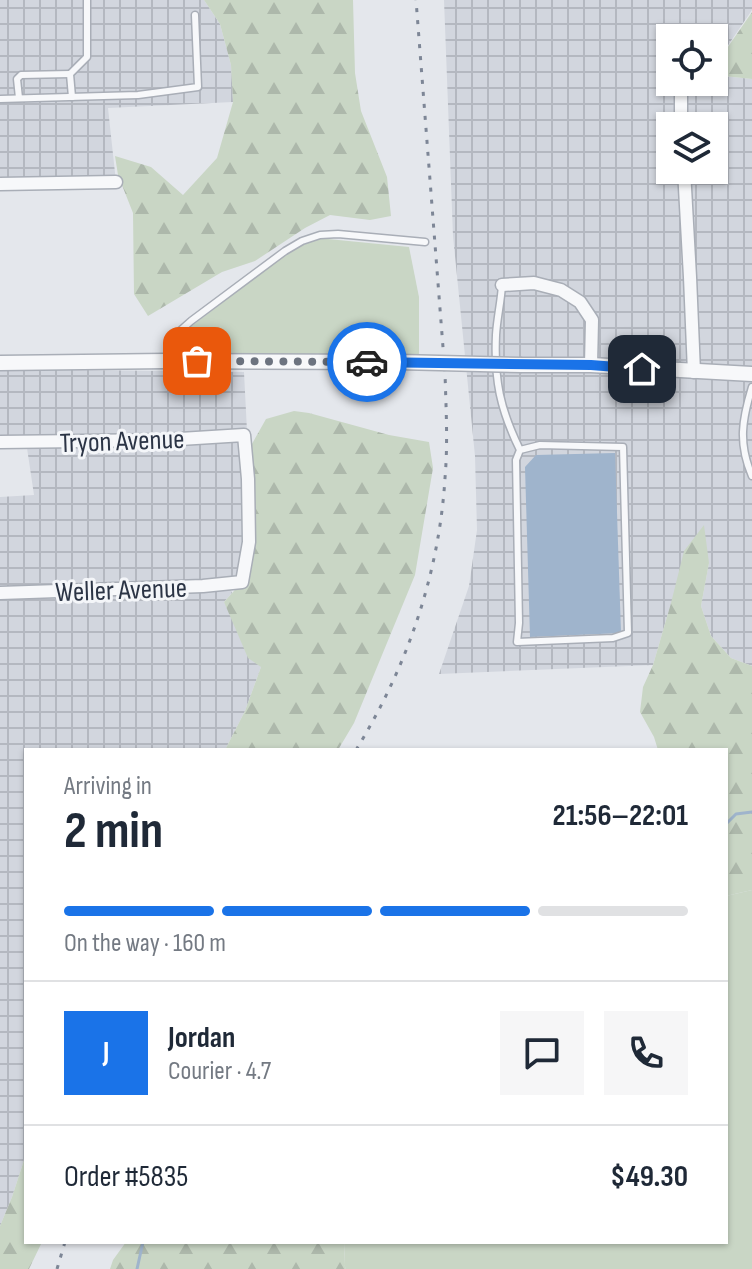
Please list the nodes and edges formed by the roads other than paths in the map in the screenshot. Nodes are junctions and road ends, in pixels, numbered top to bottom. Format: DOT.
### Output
graph roads {
  1 [pos="87,0"];
  2 [pos="195,15"];
  3 [pos="70,74"];
  4 [pos="72,97"];
  5 [pos="19,98"];
  6 [pos="0,99"];
  7 [pos="116,182"];
  8 [pos="0,184"];
  9 [pos="685,184"];
  10 [pos="425,242"];
  11 [pos="502,285"];
  12 [pos="166,361"];
  13 [pos="0,363"];
  14 [pos="591,365"];
  15 [pos="694,372"];
  16 [pos="752,374"];
  17 [pos="752,387"];
  18 [pos="0,442"];
  19 [pos="520,450"];
  20 [pos="752,476"];
  21 [pos="242,582"];
  22 [pos="0,593"];
  1 -- 3 [label="lane"];
  2 -- 4 [label="lane"];
  3 -- 4 [label="lane"];
  3 -- 5 [label="lane"];
  4 -- 5 [label="lane"];
  5 -- 6 [label="lane"];
  7 -- 8 [label="street"];
  9 -- 15 [label="street"];
  10 -- 12 [label="lane"];
  11 -- 14 [label="street"];
  11 -- 19 [label="lane"];
  12 -- 13 [label="street"];
  12 -- 14 [label="street, bridge"];
  14 -- 15 [label="street"];
  15 -- 16 [label="street"];
  17 -- 20 [label="lane"];
  18 -- 21 [label="street, Tryon Avenue"];
  19 -- 19 [label="lane"];
  21 -- 22 [label="street, Weller Avenue"];
}
